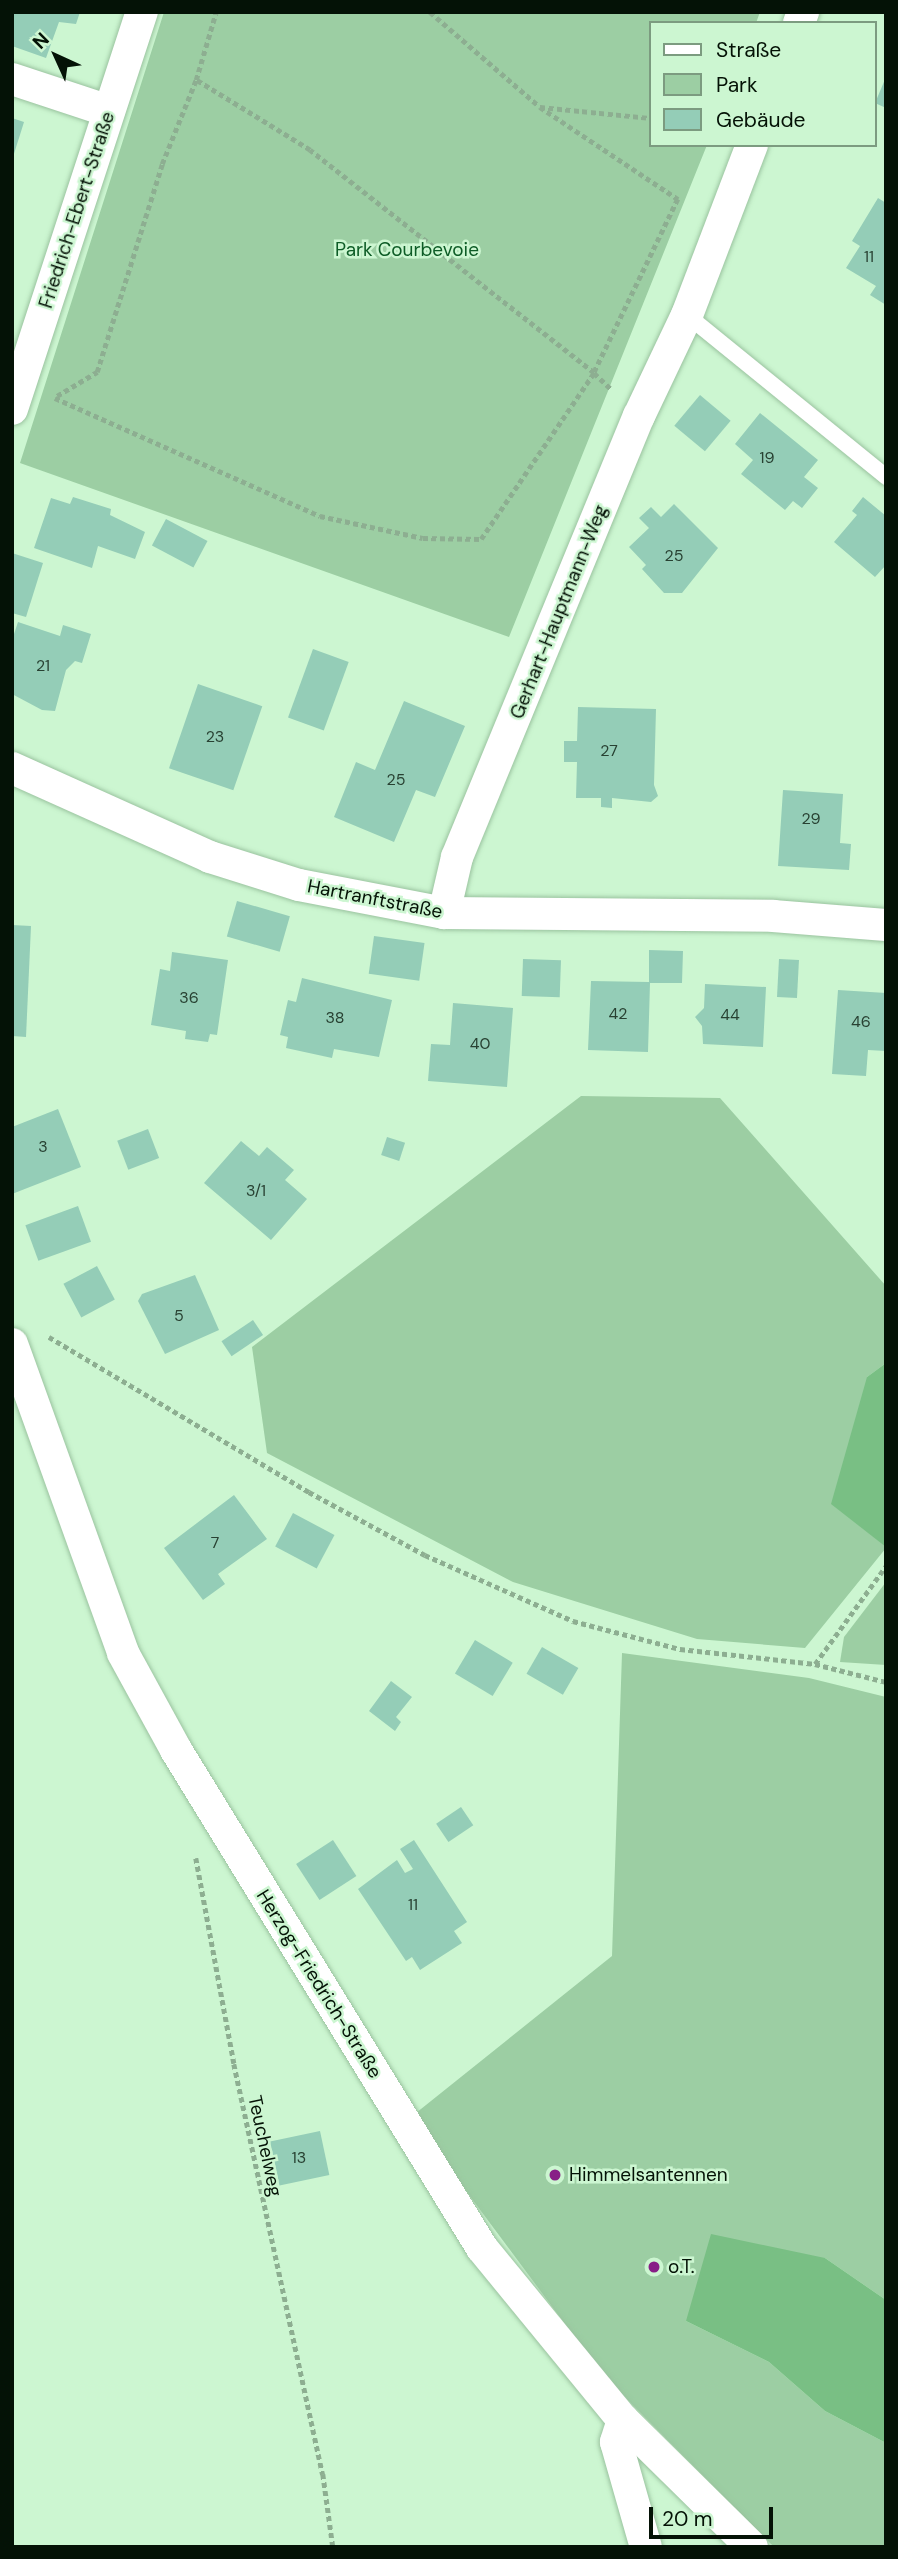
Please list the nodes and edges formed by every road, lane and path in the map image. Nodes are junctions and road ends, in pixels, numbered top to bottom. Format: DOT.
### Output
graph roads {
  1 [pos="142,12"];
  2 [pos="216,12"];
  3 [pos="430,12"];
  4 [pos="12,79"];
  5 [pos="196,80"];
  6 [pos="540,107"];
  7 [pos="109,111"];
  8 [pos="650,118"];
  9 [pos="751,147"];
  10 [pos="687,315"];
  11 [pos="594,373"];
  12 [pos="54,397"];
  13 [pos="44,404"];
  14 [pos="12,409"];
  15 [pos="639,416"];
  16 [pos="886,477"];
  17 [pos="12,768"];
  18 [pos="444,914"];
  19 [pos="886,925"];
  20 [pos="44,1336"];
  21 [pos="12,1344"];
  22 [pos="886,1566"];
  23 [pos="815,1664"];
  24 [pos="886,1682"];
  25 [pos="194,1846"];
  26 [pos="623,2420"];
  27 [pos="333,2547"];
  28 [pos="646,2547"];
  29 [pos="752,2547"];
  1 -- 7 [label="street, Friedrich-Ebert-Straße"];
  2 -- 5 [label="path"];
  3 -- 6 [label="path"];
  4 -- 7 [label="street"];
  5 -- 11 [label="path"];
  5 -- 12 [label="path"];
  6 -- 8 [label="path"];
  6 -- 11 [label="path"];
  7 -- 14 [label="street, Friedrich-Ebert-Straße"];
  9 -- 10 [label="street, Gerhart-Hauptmann-Weg"];
  10 -- 15 [label="street, Gerhart-Hauptmann-Weg"];
  10 -- 16 [label="lane"];
  11 -- 12 [label="path"];
  11 -- 15 [label="path"];
  12 -- 13 [label="path"];
  15 -- 18 [label="street, Gerhart-Hauptmann-Weg"];
  17 -- 18 [label="street, Hartranftstraße"];
  18 -- 19 [label="street, Hartranftstraße"];
  20 -- 23 [label="path"];
  21 -- 26 [label="street, Herzog-Friedrich-Straße"];
  22 -- 23 [label="path"];
  23 -- 24 [label="path"];
  25 -- 27 [label="path, Teuchelweg"];
  26 -- 28 [label="street"];
  26 -- 29 [label="street, Herzog-Friedrich-Straße"];
}
